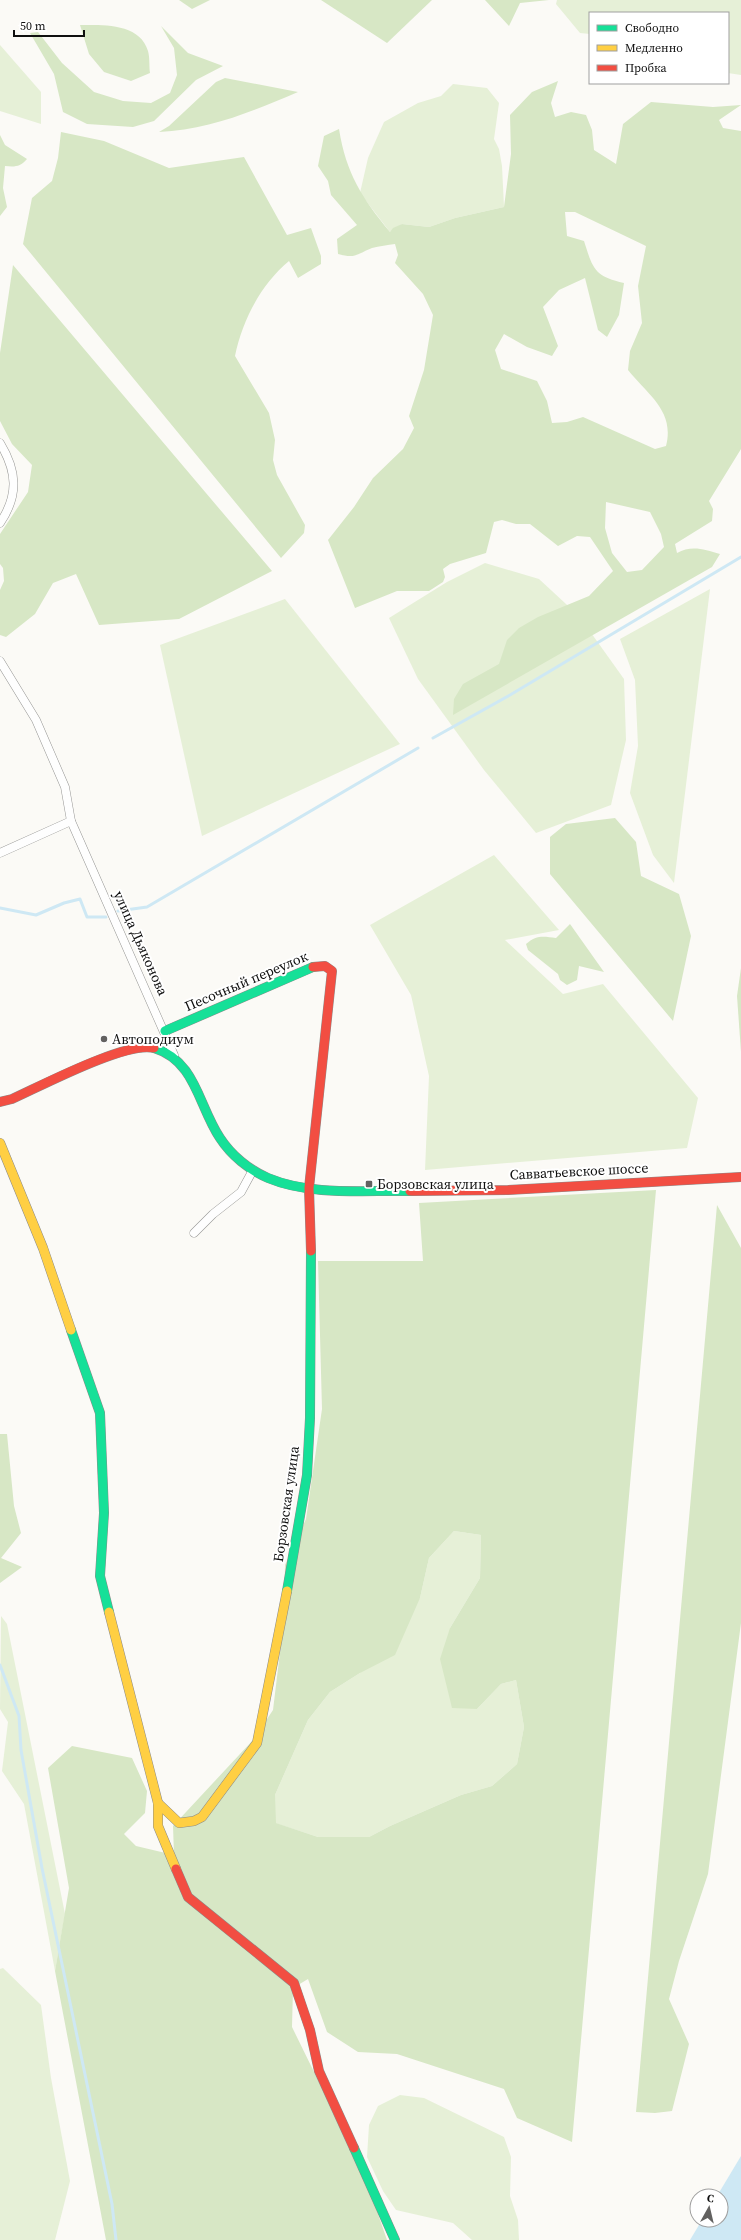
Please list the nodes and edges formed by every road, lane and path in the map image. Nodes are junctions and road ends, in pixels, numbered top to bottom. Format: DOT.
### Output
graph roads {
  1 [pos="0,442"];
  2 [pos="0,523"];
  3 [pos="0,661"];
  4 [pos="71,822"];
  5 [pos="0,852"];
  6 [pos="332,977"];
  7 [pos="165,1031"];
  8 [pos="174,1055"];
  9 [pos="0,1102"];
  10 [pos="0,1143"];
  11 [pos="253,1170"];
  12 [pos="741,1177"];
  13 [pos="309,1188"];
  14 [pos="194,1233"];
  15 [pos="158,1803"];
  16 [pos="394,2240"];
  1 -- 2 [label="street"];
  3 -- 4 [label="street, улица Дьяконова"];
  4 -- 5 [label="street"];
  4 -- 7 [label="street, улица Дьяконова"];
  6 -- 7 [label="street, Песочный переулок"];
  6 -- 13 [label="street, Борзовская улица"];
  7 -- 8 [label="street, улица Дьяконова"];
  8 -- 9 [label="street"];
  8 -- 11 [label="street, улица Дьяконова"];
  10 -- 15 [label="street"];
  11 -- 13 [label="street, улица Дьяконова"];
  11 -- 14 [label="street"];
  12 -- 13 [label="street, Савватьевское шоссе"];
  13 -- 15 [label="street, Борзовская улица"];
  15 -- 16 [label="street"];
}
